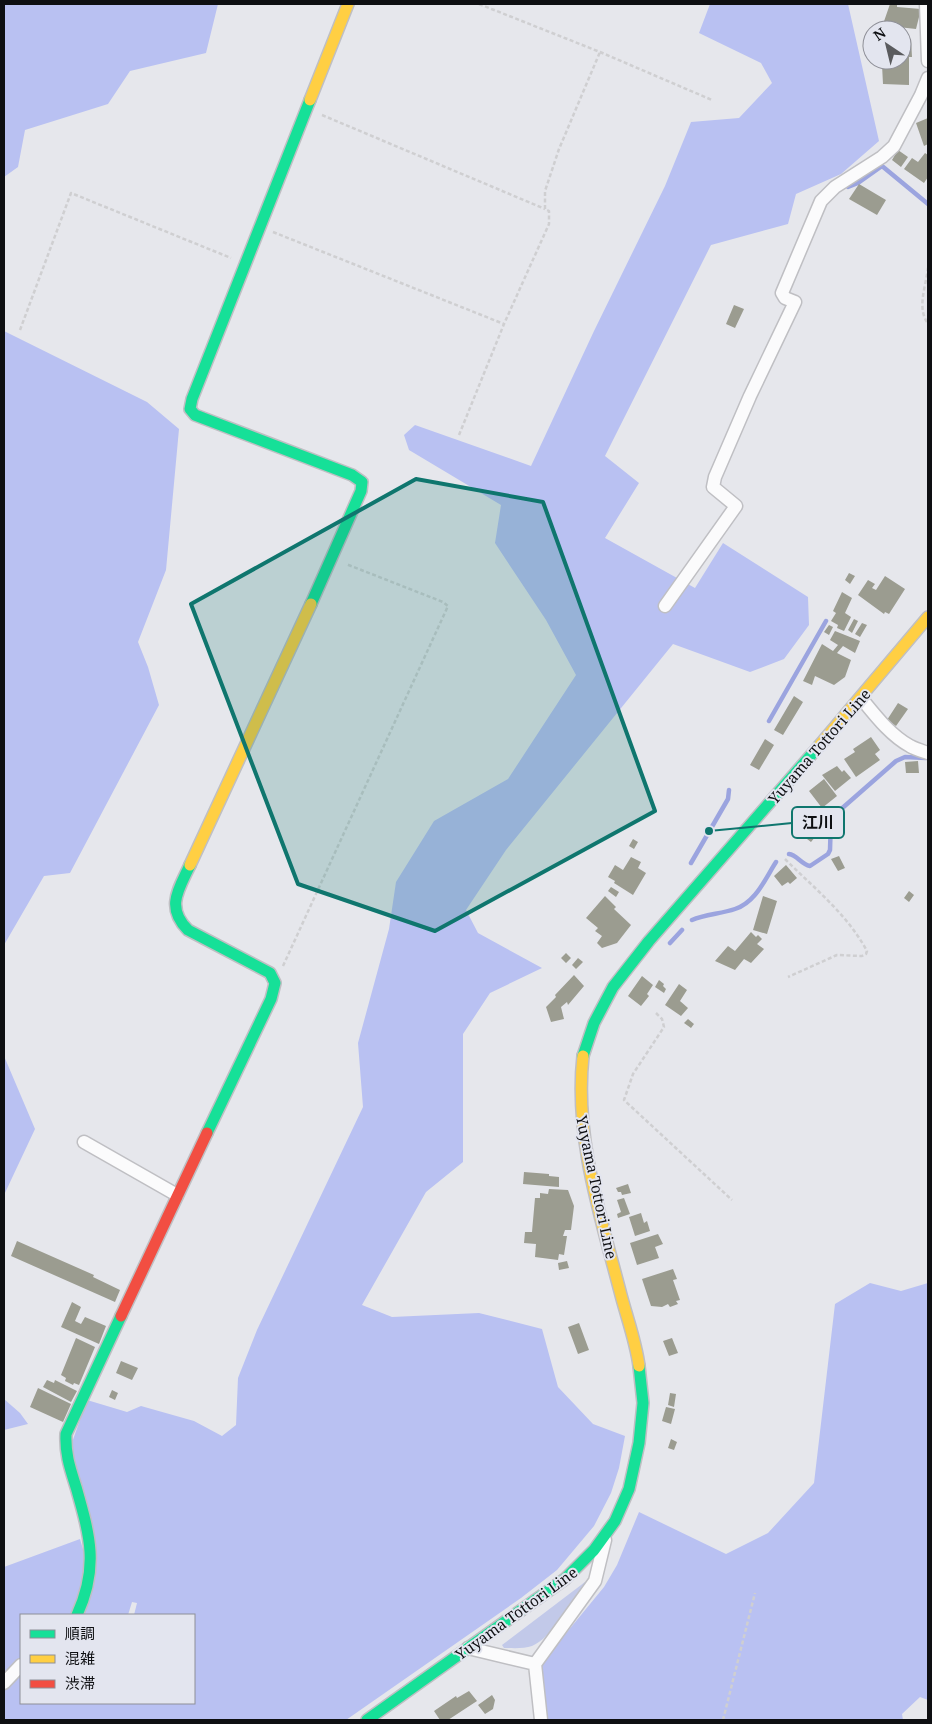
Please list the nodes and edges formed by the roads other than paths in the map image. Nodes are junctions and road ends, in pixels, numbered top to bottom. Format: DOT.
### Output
graph roads {
  1 [pos="348,4"];
  2 [pos="926,4"];
  3 [pos="928,61"];
  4 [pos="928,78"];
  5 [pos="925,98"];
  6 [pos="665,606"];
  7 [pos="928,617"];
  8 [pos="861,698"];
  9 [pos="928,753"];
  10 [pos="84,1142"];
  11 [pos="177,1195"];
  12 [pos="606,1535"];
  13 [pos="77,1614"];
  14 [pos="468,1648"];
  15 [pos="535,1664"];
  16 [pos="20,1666"];
  17 [pos="4,1683"];
  18 [pos="367,1720"];
  19 [pos="541,1720"];
  1 -- 11 [label="street"];
  2 -- 3 [label="street"];
  4 -- 5 [label="street"];
  5 -- 6 [label="street"];
  7 -- 8 [label="street, Yuyama Tottori Line"];
  8 -- 9 [label="street"];
  8 -- 12 [label="street, Yuyama Tottori Line"];
  10 -- 11 [label="street"];
  11 -- 13 [label="street"];
  12 -- 14 [label="street, Yuyama Tottori Line"];
  12 -- 15 [label="street"];
  14 -- 15 [label="street"];
  14 -- 18 [label="street, Yuyama Tottori Line"];
  15 -- 19 [label="street"];
  16 -- 17 [label="street"];
}
